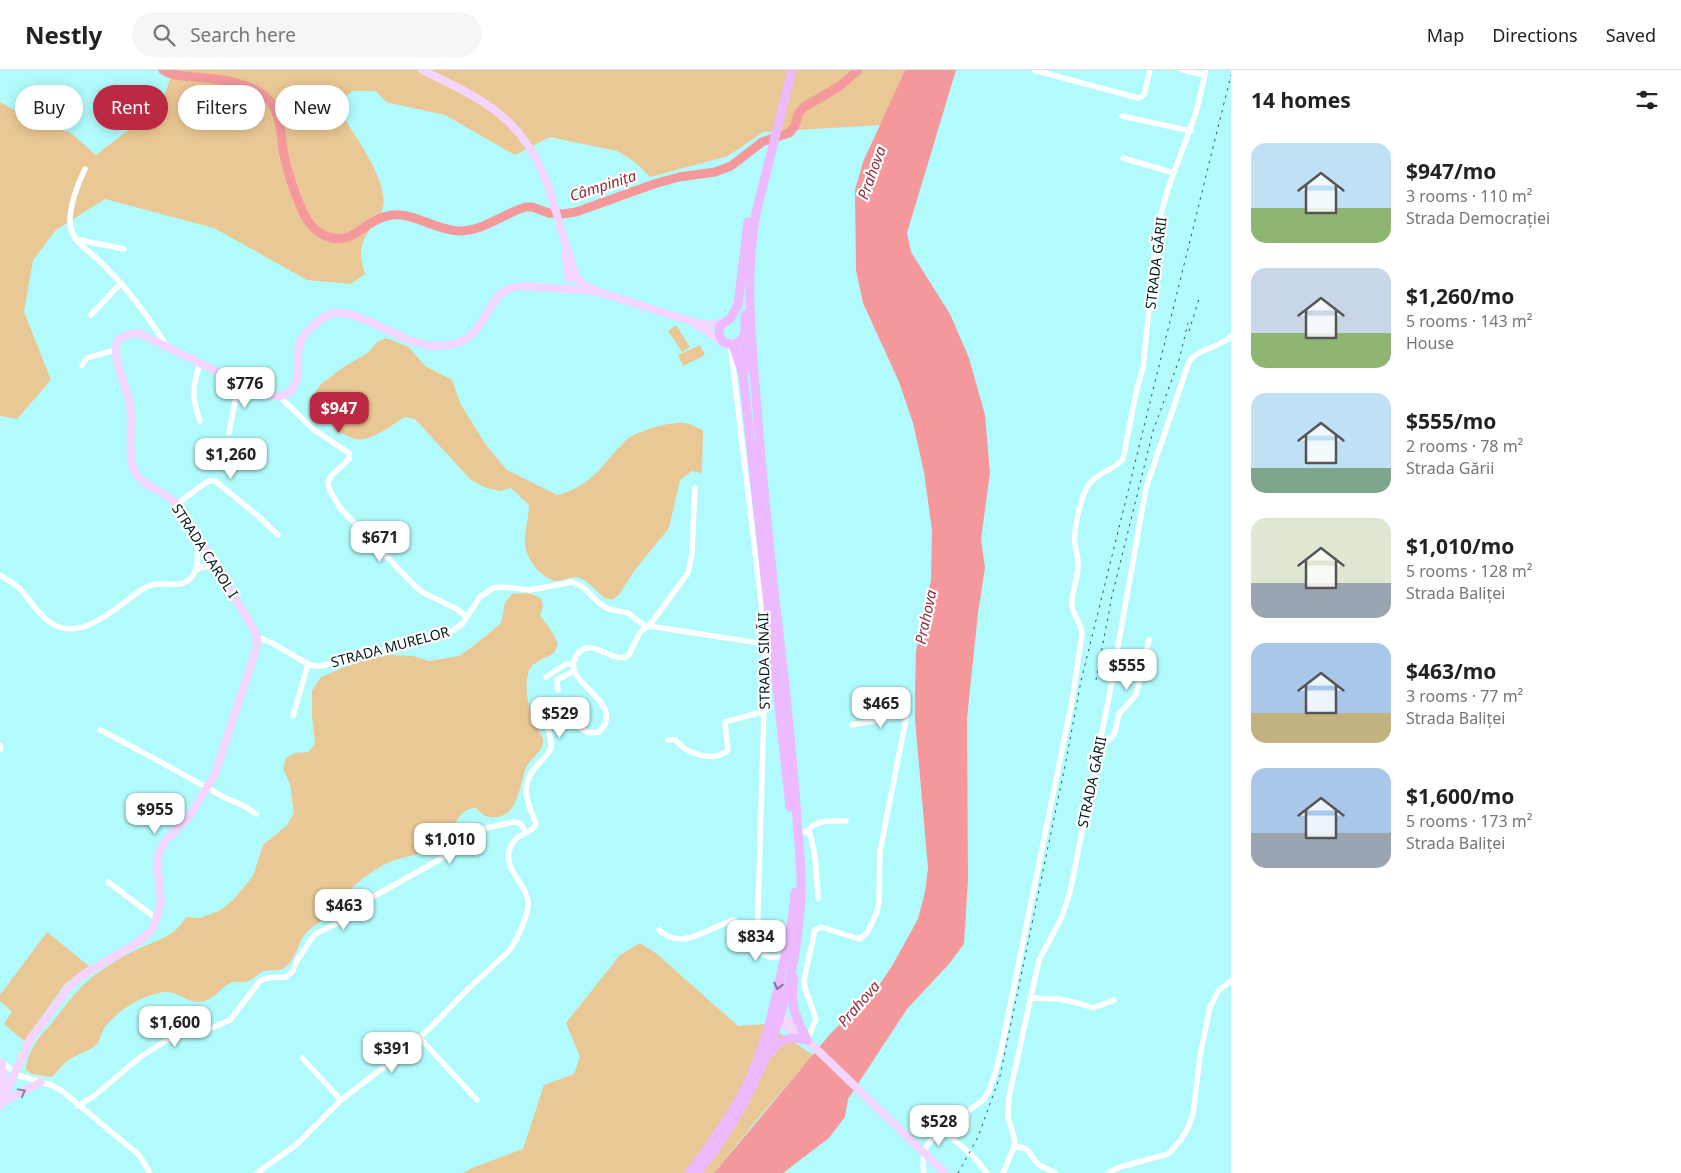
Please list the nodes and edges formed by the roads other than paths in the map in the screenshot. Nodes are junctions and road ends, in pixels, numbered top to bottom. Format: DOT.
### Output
graph roads {
  1 [pos="422,70"];
  2 [pos="785,70"];
  3 [pos="792,70"];
  4 [pos="1034,70"];
  5 [pos="1150,70"];
  6 [pos="1182,70"];
  7 [pos="1205,72"];
  8 [pos="778,108"];
  9 [pos="1122,116"];
  10 [pos="1191,131"];
  11 [pos="765,158"];
  12 [pos="1123,158"];
  13 [pos="85,169"];
  14 [pos="1174,173"];
  15 [pos="753,228"];
  16 [pos="562,236"];
  17 [pos="75,239"];
  18 [pos="124,249"];
  19 [pos="568,280"];
  20 [pos="579,280"];
  21 [pos="121,283"];
  22 [pos="552,288"];
  23 [pos="573,291"];
  24 [pos="596,291"];
  25 [pos="91,315"];
  26 [pos="726,321"];
  27 [pos="693,322"];
  28 [pos="744,328"];
  29 [pos="1231,337"];
  30 [pos="742,340"];
  31 [pos="729,344"];
  32 [pos="169,348"];
  33 [pos="115,350"];
  34 [pos="200,364"];
  35 [pos="82,365"];
  36 [pos="232,379"];
  37 [pos="280,397"];
  38 [pos="200,421"];
  39 [pos="230,433"];
  40 [pos="759,440"];
  41 [pos="695,488"];
  42 [pos="178,504"];
  43 [pos="196,533"];
  44 [pos="278,534"];
  45 [pos="216,566"];
  46 [pos="196,570"];
  47 [pos="0,575"];
  48 [pos="467,617"];
  49 [pos="648,627"];
  50 [pos="257,637"];
  51 [pos="1149,640"];
  52 [pos="766,644"];
  53 [pos="308,664"];
  54 [pos="574,668"];
  55 [pos="546,677"];
  56 [pos="558,690"];
  57 [pos="765,711"];
  58 [pos="293,716"];
  59 [pos="852,725"];
  60 [pos="100,730"];
  61 [pos="668,740"];
  62 [pos="1100,744"];
  63 [pos="0,745"];
  64 [pos="1,749"];
  65 [pos="208,788"];
  66 [pos="256,814"];
  67 [pos="846,821"];
  68 [pos="526,832"];
  69 [pos="803,832"];
  70 [pos="108,882"];
  71 [pos="818,898"];
  72 [pos="799,916"];
  73 [pos="157,919"];
  74 [pos="659,930"];
  75 [pos="758,935"];
  76 [pos="785,957"];
  77 [pos="1231,981"];
  78 [pos="1030,998"];
  79 [pos="1114,1000"];
  80 [pos="775,1016"];
  81 [pos="419,1037"];
  82 [pos="807,1040"];
  83 [pos="302,1058"];
  84 [pos="1,1062"];
  85 [pos="760,1072"];
  86 [pos="15,1073"];
  87 [pos="40,1082"];
  88 [pos="341,1100"];
  89 [pos="477,1100"];
  90 [pos="1,1104"];
  91 [pos="78,1106"];
  92 [pos="952,1138"];
  93 [pos="1014,1147"];
  94 [pos="150,1173"];
  95 [pos="257,1173"];
  96 [pos="689,1173"];
  97 [pos="697,1173"];
  98 [pos="924,1173"];
  99 [pos="945,1173"];
  100 [pos="987,1173"];
  101 [pos="1002,1173"];
  102 [pos="1055,1173"];
  103 [pos="1108,1173"];
  1 -- 16 [label="main road"];
  2 -- 8 [label="highway"];
  3 -- 8 [label="highway"];
  4 -- 5 [label="street"];
  6 -- 7 [label="street"];
  7 -- 10 [label="street, STRADA GĂRII"];
  8 -- 11 [label="highway"];
  9 -- 10 [label="street"];
  10 -- 14 [label="street, STRADA GĂRII"];
  11 -- 15 [label="highway"];
  11 -- 26 [label="highway"];
  12 -- 14 [label="street"];
  13 -- 17 [label="street"];
  14 -- 92 [label="street, STRADA GĂRII"];
  15 -- 28 [label="highway"];
  15 -- 40 [label="highway"];
  16 -- 19 [label="main road"];
  16 -- 20 [label="main road"];
  17 -- 18 [label="street"];
  17 -- 21 [label="street"];
  19 -- 20 [label="main road"];
  19 -- 22 [label="main road"];
  19 -- 23 [label="main road"];
  20 -- 23 [label="main road"];
  20 -- 24 [label="main road"];
  21 -- 25 [label="street"];
  21 -- 32 [label="street"];
  22 -- 23 [label="main road"];
  22 -- 37 [label="main road"];
  23 -- 24 [label="main road"];
  24 -- 27 [label="main road"];
  26 -- 27 [label="main road"];
  26 -- 28 [label="highway"];
  26 -- 31 [label="highway"];
  27 -- 31 [label="main road"];
  28 -- 30 [label="highway"];
  29 -- 62 [label="street, STRADA GĂRII"];
  30 -- 31 [label="highway"];
  30 -- 40 [label="highway"];
  31 -- 52 [label="street, STRADA SINĂII"];
  31 -- 76 [label="highway"];
  32 -- 33 [label="main road"];
  32 -- 34 [label="main road"];
  33 -- 35 [label="street"];
  33 -- 42 [label="main road, STRADA CAROL I"];
  34 -- 36 [label="main road"];
  34 -- 38 [label="street"];
  36 -- 37 [label="main road"];
  36 -- 39 [label="street"];
  37 -- 48 [label="street"];
  40 -- 69 [label="highway"];
  41 -- 49 [label="street"];
  42 -- 43 [label="main road, STRADA CAROL I"];
  42 -- 44 [label="street"];
  43 -- 45 [label="main road, STRADA CAROL I"];
  43 -- 46 [label="street"];
  45 -- 46 [label="street"];
  45 -- 50 [label="main road, STRADA CAROL I"];
  46 -- 47 [label="street"];
  48 -- 49 [label="street, STRADA MURELOR"];
  48 -- 53 [label="street, STRADA MURELOR"];
  49 -- 52 [label="street"];
  49 -- 54 [label="street"];
  50 -- 53 [label="street"];
  50 -- 65 [label="main road"];
  51 -- 62 [label="street"];
  52 -- 57 [label="street, STRADA SINĂII"];
  53 -- 58 [label="street"];
  54 -- 55 [label="street"];
  54 -- 56 [label="street"];
  54 -- 68 [label="street"];
  57 -- 61 [label="street"];
  57 -- 75 [label="street, STRADA SINĂII"];
  59 -- 82 [label="street"];
  60 -- 65 [label="street"];
  62 -- 78 [label="street, STRADA GĂRII"];
  63 -- 64 [label="street"];
  65 -- 66 [label="street"];
  65 -- 73 [label="main road"];
  67 -- 69 [label="street"];
  68 -- 81 [label="street"];
  68 -- 91 [label="street"];
  69 -- 71 [label="street"];
  69 -- 72 [label="highway"];
  70 -- 73 [label="street"];
  72 -- 80 [label="highway"];
  72 -- 82 [label="highway"];
  73 -- 86 [label="main road"];
  74 -- 75 [label="street"];
  75 -- 76 [label="street, STRADA SINĂII"];
  76 -- 80 [label="highway, one-way"];
  77 -- 103 [label="street"];
  78 -- 79 [label="street"];
  78 -- 93 [label="street, STRADA GĂRII"];
  80 -- 82 [label="main road"];
  80 -- 85 [label="highway"];
  80 -- 96 [label="highway"];
  81 -- 88 [label="street"];
  81 -- 89 [label="street"];
  82 -- 85 [label="highway"];
  82 -- 99 [label="main road"];
  83 -- 88 [label="street"];
  84 -- 86 [label="street"];
  84 -- 90 [label="main road"];
  85 -- 97 [label="highway"];
  86 -- 87 [label="street"];
  86 -- 90 [label="main road"];
  90 -- 87 [label="main road, one-way"];
  87 -- 91 [label="street"];
  88 -- 95 [label="street"];
  91 -- 94 [label="street"];
  92 -- 98 [label="street"];
  92 -- 100 [label="street"];
  93 -- 101 [label="street"];
  93 -- 102 [label="street"];
}
